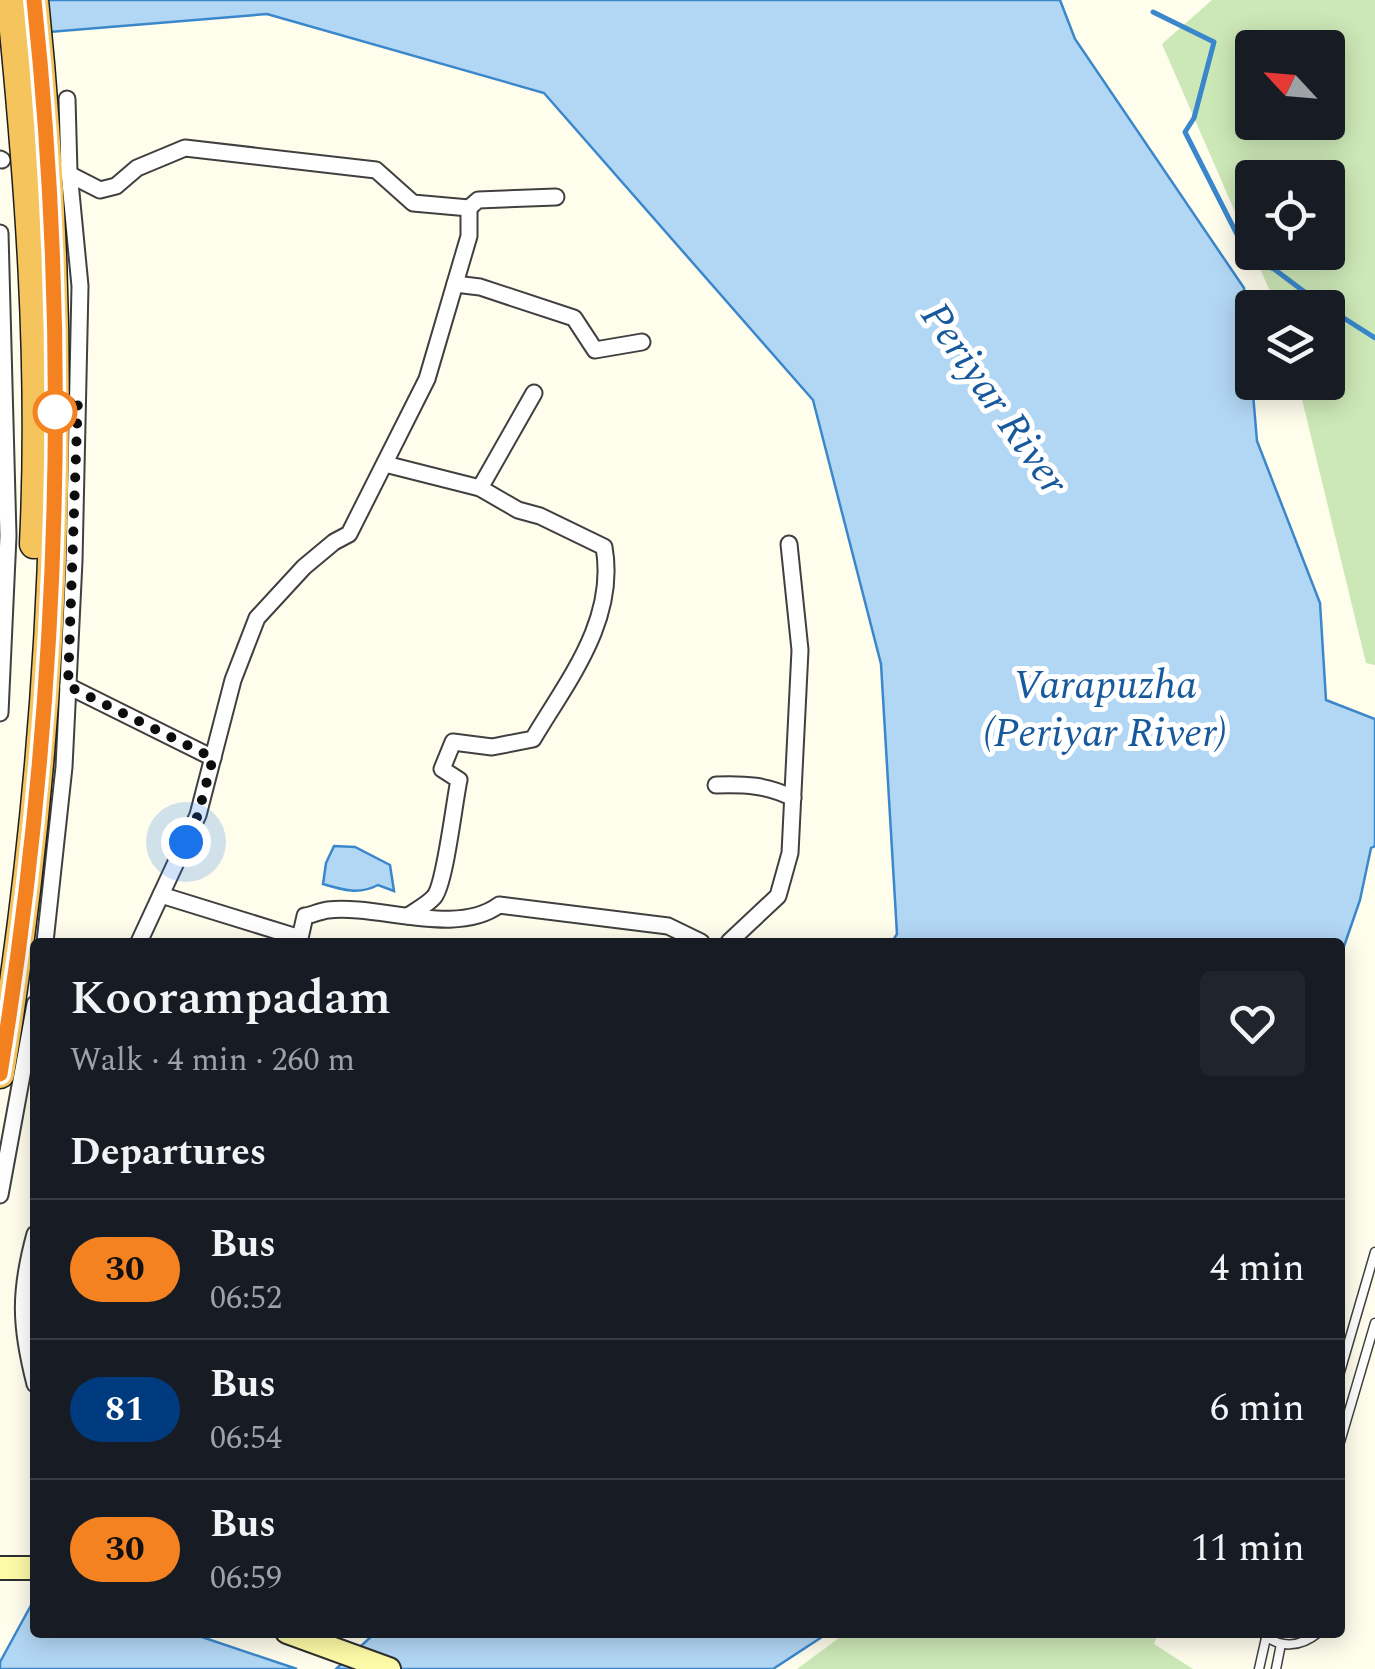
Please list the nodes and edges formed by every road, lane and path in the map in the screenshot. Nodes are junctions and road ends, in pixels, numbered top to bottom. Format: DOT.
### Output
graph roads {
  1 [pos="11,0"];
  2 [pos="34,0"];
  3 [pos="29,68"];
  4 [pos="68,99"];
  5 [pos="61,169"];
  6 [pos="556,196"];
  7 [pos="469,208"];
  8 [pos="0,233"];
  9 [pos="455,284"];
  10 [pos="642,342"];
  11 [pos="534,392"];
  12 [pos="385,464"];
  13 [pos="4,466"];
  14 [pos="36,474"];
  15 [pos="480,488"];
  16 [pos="65,508"];
  17 [pos="789,544"];
  18 [pos="68,686"];
  19 [pos="0,713"];
  20 [pos="213,758"];
  21 [pos="716,785"];
  22 [pos="793,798"];
  23 [pos="161,895"];
  24 [pos="408,916"];
  25 [pos="44,938"];
  26 [pos="141,938"];
  27 [pos="693,938"];
  28 [pos="732,938"];
  29 [pos="8,968"];
  30 [pos="30,1031"];
  31 [pos="0,1074"];
  32 [pos="0,1195"];
  33 [pos="30,1252"];
  34 [pos="1375,1252"];
  35 [pos="1375,1323"];
  36 [pos="1345,1355"];
  37 [pos="30,1364"];
  38 [pos="1345,1425"];
  39 [pos="0,1568"];
  40 [pos="30,1568"];
  41 [pos="303,1638"];
  42 [pos="1264,1638"];
  43 [pos="1270,1638"];
  44 [pos="1312,1638"];
  45 [pos="1281,1644"];
  46 [pos="390,1669"];
  47 [pos="1259,1669"];
  48 [pos="1276,1669"];
  1 -- 3 [label="highway"];
  2 -- 3 [label="highway"];
  3 -- 14 [label="highway"];
  3 -- 16 [label="highway"];
  4 -- 5 [label="street"];
  5 -- 7 [label="street"];
  5 -- 16 [label="street"];
  6 -- 7 [label="street"];
  7 -- 9 [label="street"];
  8 -- 13 [label="street"];
  9 -- 10 [label="street"];
  9 -- 12 [label="street"];
  11 -- 15 [label="street"];
  12 -- 15 [label="street"];
  12 -- 20 [label="street"];
  13 -- 14 [label="highway"];
  13 -- 19 [label="street"];
  14 -- 29 [label="highway"];
  15 -- 24 [label="street"];
  16 -- 18 [label="street"];
  16 -- 29 [label="highway"];
  17 -- 22 [label="street"];
  18 -- 20 [label="street"];
  18 -- 25 [label="street"];
  20 -- 23 [label="street"];
  21 -- 22 [label="street"];
  22 -- 28 [label="street"];
  23 -- 24 [label="street"];
  23 -- 26 [label="street"];
  24 -- 27 [label="street"];
  29 -- 31 [label="highway"];
  30 -- 32 [label="street"];
  33 -- 37 [label="street"];
  34 -- 36 [label="lane"];
  35 -- 38 [label="lane"];
  39 -- 40 [label="main road"];
  41 -- 46 [label="main road"];
  42 -- 47 [label="lane"];
  43 -- 45 [label="lane"];
  44 -- 45 [label="lane"];
  45 -- 48 [label="lane"];
}
